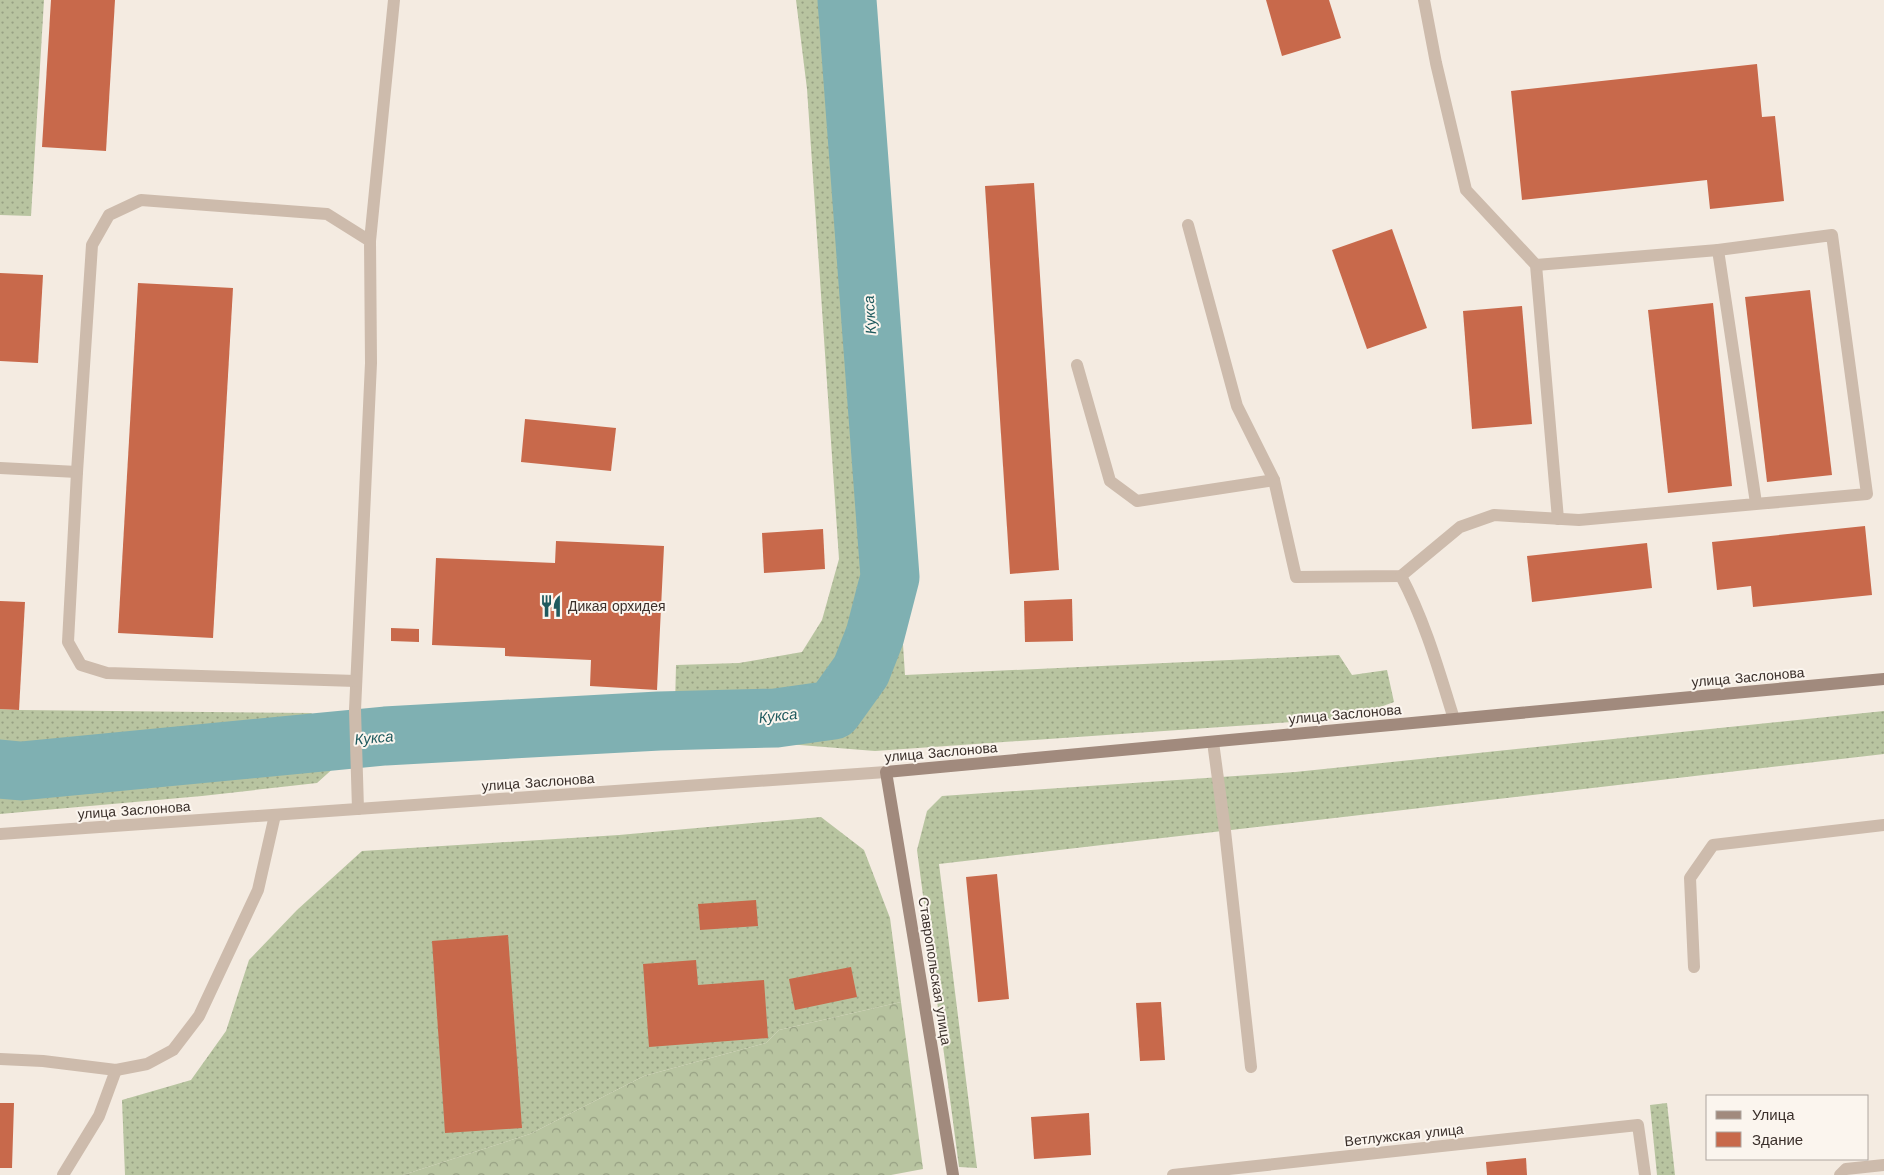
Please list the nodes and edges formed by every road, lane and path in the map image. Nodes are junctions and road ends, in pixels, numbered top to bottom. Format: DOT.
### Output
graph roads {
  1 [pos="394,0"];
  2 [pos="1424,0"];
  3 [pos="1188,225"];
  4 [pos="370,241"];
  5 [pos="1718,250"];
  6 [pos="1536,265"];
  7 [pos="1077,365"];
  8 [pos="0,468"];
  9 [pos="77,472"];
  10 [pos="1274,480"];
  11 [pos="1756,503"];
  12 [pos="1558,518"];
  13 [pos="1400,576"];
  14 [pos="1884,679"];
  15 [pos="356,681"];
  16 [pos="1454,719"];
  17 [pos="1213,742"];
  18 [pos="886,772"];
  19 [pos="358,809"];
  20 [pos="275,815"];
  21 [pos="1884,826"];
  22 [pos="0,834"];
  23 [pos="1694,967"];
  24 [pos="0,1059"];
  25 [pos="1251,1067"];
  26 [pos="116,1070"];
  27 [pos="1884,1165"];
  28 [pos="63,1175"];
  29 [pos="953,1175"];
  30 [pos="1173,1175"];
  31 [pos="1645,1175"];
  32 [pos="1840,1175"];
  1 -- 4 [label="street"];
  2 -- 6 [label="street"];
  3 -- 10 [label="street"];
  4 -- 9 [label="street"];
  4 -- 15 [label="street"];
  5 -- 6 [label="street"];
  5 -- 11 [label="street"];
  5 -- 11 [label="street"];
  6 -- 12 [label="street"];
  7 -- 10 [label="street"];
  8 -- 9 [label="street"];
  9 -- 15 [label="street"];
  10 -- 13 [label="street"];
  11 -- 12 [label="street"];
  12 -- 13 [label="street"];
  13 -- 16 [label="street"];
  14 -- 16 [label="street, улица Заслонова"];
  15 -- 19 [label="street"];
  16 -- 17 [label="street, улица Заслонова"];
  17 -- 18 [label="street, улица Заслонова"];
  17 -- 25 [label="street"];
  18 -- 19 [label="street, улица Заслонова"];
  18 -- 29 [label="street, Ставропольская улица"];
  19 -- 20 [label="street, улица Заслонова"];
  20 -- 22 [label="street, улица Заслонова"];
  20 -- 26 [label="street"];
  21 -- 23 [label="street"];
  24 -- 26 [label="street"];
  26 -- 28 [label="street"];
  27 -- 32 [label="street"];
  30 -- 31 [label="street, Ветлужская улица"];
}
